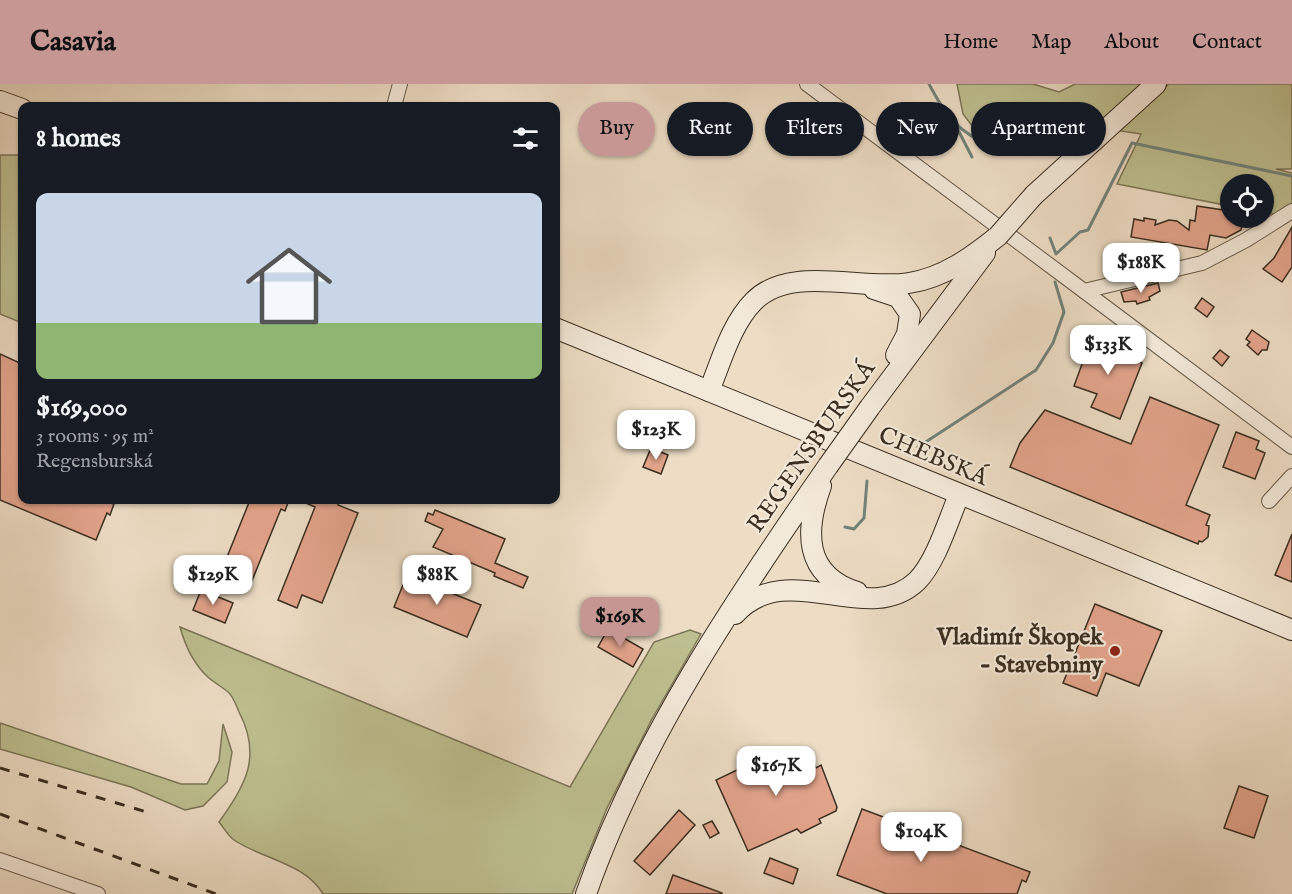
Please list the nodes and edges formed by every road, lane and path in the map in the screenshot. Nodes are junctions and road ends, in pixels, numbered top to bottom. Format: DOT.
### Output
graph roads {
  1 [pos="400,84"];
  2 [pos="807,84"];
  3 [pos="1156,84"];
  4 [pos="0,101"];
  5 [pos="394,102"];
  6 [pos="18,108"];
  7 [pos="1292,211"];
  8 [pos="982,253"];
  9 [pos="863,285"];
  10 [pos="1084,291"];
  11 [pos="560,330"];
  12 [pos="709,391"];
  13 [pos="876,395"];
  14 [pos="1292,447"];
  15 [pos="1292,476"];
  16 [pos="814,492"];
  17 [pos="960,495"];
  18 [pos="1269,501"];
  19 [pos="886,597"];
  20 [pos="1292,630"];
  21 [pos="713,642"];
  22 [pos="0,860"];
  23 [pos="98,894"];
  24 [pos="586,894"];
  1 -- 5 [label="street"];
  2 -- 10 [label="street"];
  3 -- 8 [label="main road, bridge"];
  4 -- 6 [label="main road"];
  7 -- 10 [label="street"];
  8 -- 9 [label="main road"];
  8 -- 13 [label="main road, REGENSBURSKÁ"];
  9 -- 12 [label="main road"];
  9 -- 13 [label="main road"];
  10 -- 14 [label="street"];
  11 -- 12 [label="main road, CHEBSKÁ"];
  12 -- 17 [label="main road, CHEBSKÁ"];
  13 -- 16 [label="main road, REGENSBURSKÁ, bridge"];
  15 -- 18 [label="street"];
  16 -- 19 [label="main road"];
  16 -- 21 [label="main road, REGENSBURSKÁ"];
  17 -- 19 [label="main road"];
  17 -- 20 [label="main road, CHEBSKÁ"];
  19 -- 21 [label="main road"];
  21 -- 24 [label="main road, REGENSBURSKÁ"];
  22 -- 23 [label="street"];
}
